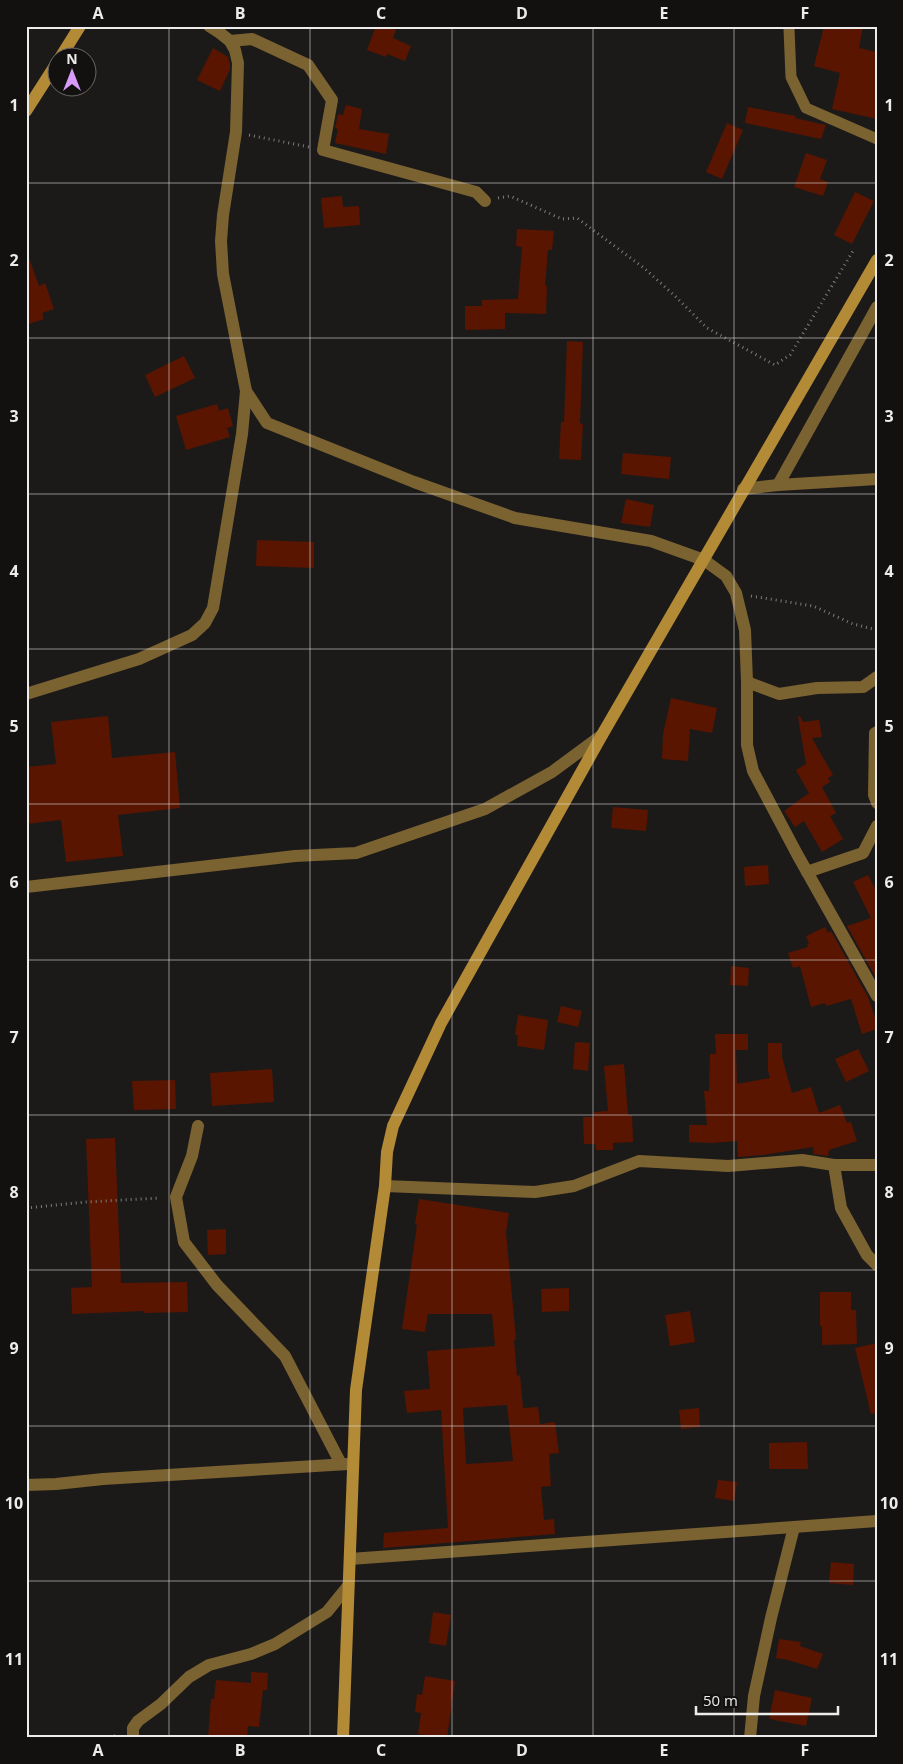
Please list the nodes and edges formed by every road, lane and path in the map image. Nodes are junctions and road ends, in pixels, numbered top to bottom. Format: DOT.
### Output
graph roads {
  1 [pos="80,26"];
  2 [pos="209,26"];
  3 [pos="789,29"];
  4 [pos="230,41"];
  5 [pos="66,48"];
  6 [pos="48,76"];
  7 [pos="26,110"];
  8 [pos="236,132"];
  9 [pos="877,139"];
  10 [pos="324,150"];
  11 [pos="485,201"];
  12 [pos="853,251"];
  13 [pos="877,260"];
  14 [pos="877,307"];
  15 [pos="246,391"];
  16 [pos="877,479"];
  17 [pos="778,485"];
  18 [pos="743,489"];
  19 [pos="704,560"];
  20 [pos="736,593"];
  21 [pos="877,630"];
  22 [pos="877,677"];
  23 [pos="748,682"];
  24 [pos="26,694"];
  25 [pos="877,732"];
  26 [pos="602,735"];
  27 [pos="877,803"];
  28 [pos="877,826"];
  29 [pos="807,872"];
  30 [pos="26,888"];
  31 [pos="877,996"];
  32 [pos="198,1126"];
  33 [pos="834,1165"];
  34 [pos="877,1165"];
  35 [pos="385,1186"];
  36 [pos="176,1197"];
  37 [pos="26,1208"];
  38 [pos="877,1264"];
  39 [pos="347,1464"];
  40 [pos="26,1485"];
  41 [pos="877,1521"];
  42 [pos="794,1527"];
  43 [pos="350,1559"];
  44 [pos="348,1586"];
  45 [pos="133,1738"];
  46 [pos="343,1738"];
  47 [pos="750,1738"];
  1 -- 5 [label="main road"];
  2 -- 4 [label="street"];
  3 -- 9 [label="lane"];
  4 -- 8 [label="street"];
  4 -- 10 [label="street"];
  6 -- 7 [label="main road"];
  8 -- 10 [label="path"];
  8 -- 15 [label="street"];
  10 -- 11 [label="street"];
  11 -- 12 [label="path"];
  13 -- 18 [label="main road"];
  14 -- 17 [label="street"];
  15 -- 19 [label="street"];
  15 -- 24 [label="street"];
  16 -- 17 [label="street"];
  17 -- 18 [label="street"];
  18 -- 19 [label="main road"];
  19 -- 20 [label="street"];
  19 -- 26 [label="main road"];
  20 -- 21 [label="path"];
  20 -- 23 [label="street"];
  22 -- 23 [label="street"];
  23 -- 29 [label="street"];
  25 -- 27 [label="street"];
  26 -- 30 [label="street"];
  26 -- 35 [label="main road"];
  28 -- 29 [label="street"];
  29 -- 31 [label="street"];
  32 -- 36 [label="street"];
  33 -- 34 [label="street"];
  33 -- 35 [label="street"];
  33 -- 38 [label="street"];
  35 -- 39 [label="main road"];
  36 -- 37 [label="path"];
  36 -- 39 [label="street"];
  39 -- 40 [label="street"];
  39 -- 43 [label="main road"];
  41 -- 42 [label="street"];
  42 -- 43 [label="street"];
  42 -- 47 [label="street"];
  43 -- 44 [label="main road"];
  44 -- 45 [label="street"];
  44 -- 46 [label="main road"];
}
